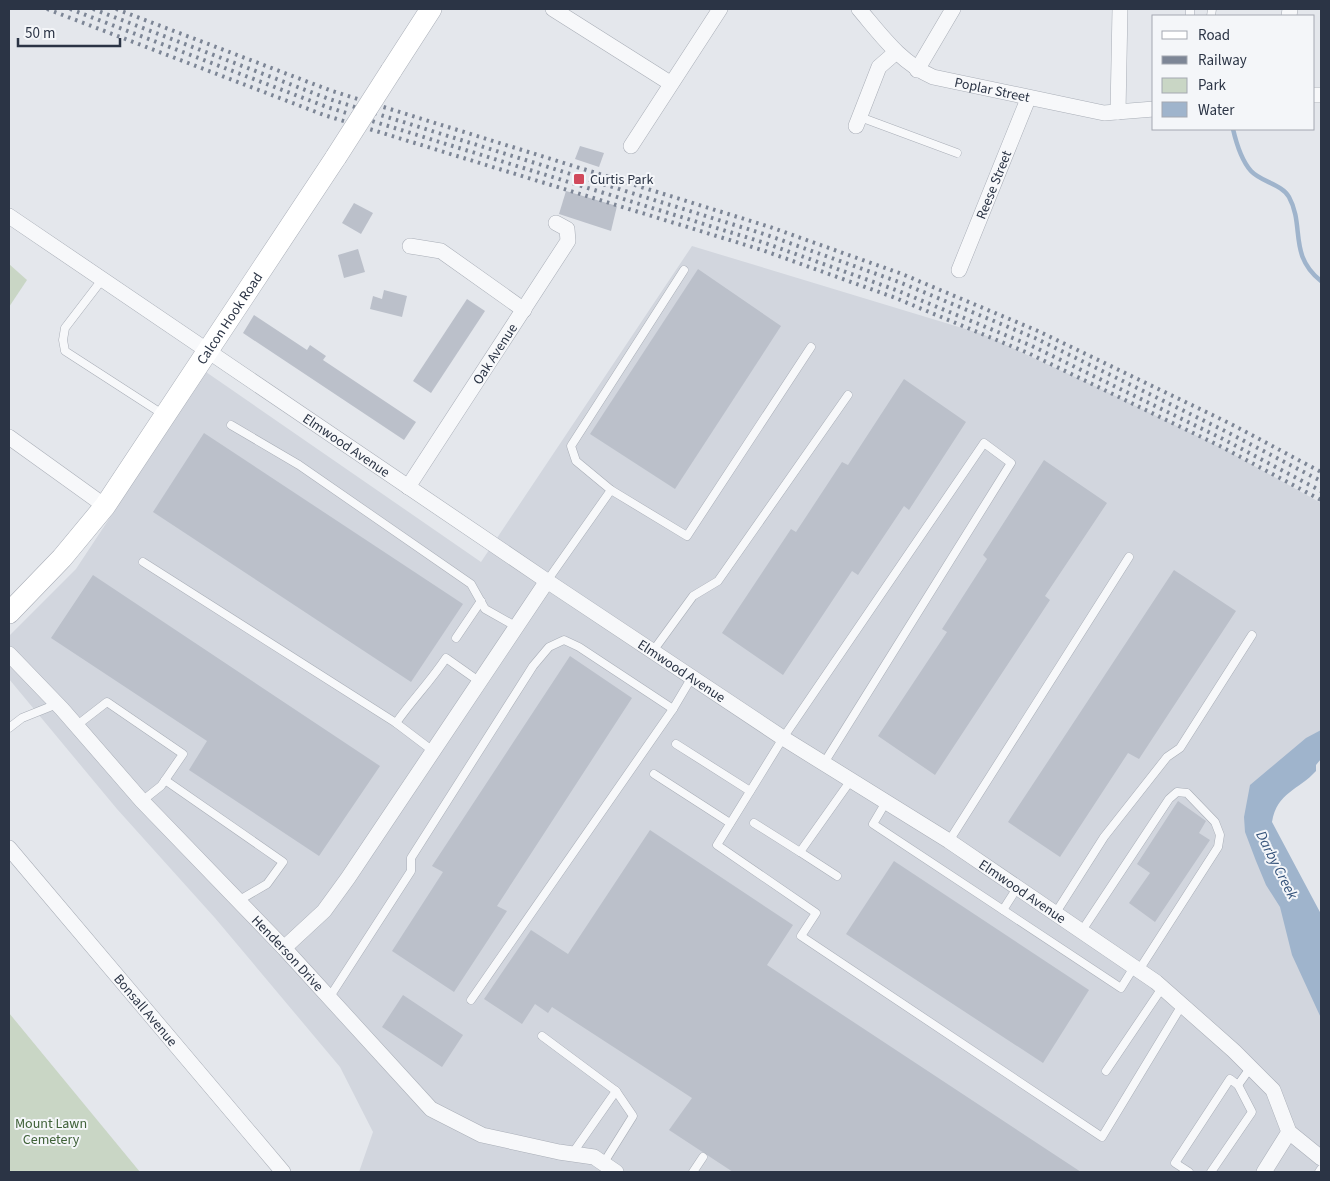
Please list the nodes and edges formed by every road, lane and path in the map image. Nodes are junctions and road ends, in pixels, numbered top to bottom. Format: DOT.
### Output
graph roads {
  1 [pos="431,9"];
  2 [pos="553,9"];
  3 [pos="720,9"];
  4 [pos="859,9"];
  5 [pos="953,9"];
  6 [pos="1120,9"];
  7 [pos="895,53"];
  8 [pos="918,70"];
  9 [pos="670,83"];
  10 [pos="1028,99"];
  11 [pos="1152,109"];
  12 [pos="1118,112"];
  13 [pos="858,121"];
  14 [pos="632,146"];
  15 [pos="957,153"];
  16 [pos="9,216"];
  17 [pos="556,223"];
  18 [pos="410,246"];
  19 [pos="684,270"];
  20 [pos="959,270"];
  21 [pos="101,281"];
  22 [pos="524,310"];
  23 [pos="811,347"];
  24 [pos="208,352"];
  25 [pos="848,395"];
  26 [pos="165,416"];
  27 [pos="231,425"];
  28 [pos="9,437"];
  29 [pos="408,487"];
  30 [pos="611,490"];
  31 [pos="105,506"];
  32 [pos="1129,557"];
  33 [pos="143,562"];
  34 [pos="548,581"];
  35 [pos="481,601"];
  36 [pos="9,613"];
  37 [pos="517,627"];
  38 [pos="1252,635"];
  39 [pos="456,638"];
  40 [pos="653,651"];
  41 [pos="9,654"];
  42 [pos="692,677"];
  43 [pos="480,682"];
  44 [pos="57,704"];
  45 [pos="673,709"];
  46 [pos="396,723"];
  47 [pos="76,726"];
  48 [pos="9,728"];
  49 [pos="783,738"];
  50 [pos="676,744"];
  51 [pos="433,751"];
  52 [pos="824,763"];
  53 [pos="654,774"];
  54 [pos="165,780"];
  55 [pos="851,780"];
  56 [pos="750,791"];
  57 [pos="142,801"];
  58 [pos="886,802"];
  59 [pos="730,823"];
  60 [pos="754,823"];
  61 [pos="949,841"];
  62 [pos="9,848"];
  63 [pos="800,852"];
  64 [pos="836,876"];
  65 [pos="1017,888"];
  66 [pos="238,901"];
  67 [pos="1003,910"];
  68 [pos="1055,914"];
  69 [pos="1081,932"];
  70 [pos="284,948"];
  71 [pos="1136,969"];
  72 [pos="1162,988"];
  73 [pos="329,998"];
  74 [pos="471,1000"];
  75 [pos="1182,1005"];
  76 [pos="542,1036"];
  77 [pos="1251,1067"];
  78 [pos="1106,1070"];
  79 [pos="1238,1085"];
  80 [pos="616,1091"];
  81 [pos="1288,1132"];
  82 [pos="572,1154"];
  83 [pos="703,1157"];
  84 [pos="1321,1158"];
  85 [pos="610,1168"];
  86 [pos="1321,1169"];
  87 [pos="283,1172"];
  88 [pos="693,1172"];
  89 [pos="1189,1172"];
  90 [pos="1211,1172"];
  91 [pos="1264,1172"];
  92 [pos="1319,1172"];
  1 -- 24 [label="street, Calcon Hook Road, bridge"];
  2 -- 9 [label="street"];
  3 -- 9 [label="street"];
  4 -- 7 [label="street, Poplar Street"];
  5 -- 8 [label="street"];
  6 -- 12 [label="street"];
  7 -- 8 [label="street, Poplar Street"];
  7 -- 13 [label="street"];
  8 -- 10 [label="street, Poplar Street"];
  9 -- 14 [label="street"];
  10 -- 12 [label="street, Poplar Street"];
  10 -- 20 [label="street, Reese Street"];
  11 -- 12 [label="street, Poplar Street"];
  13 -- 15 [label="lane"];
  16 -- 21 [label="street, Elmwood Avenue"];
  17 -- 22 [label="street, Oak Avenue"];
  18 -- 22 [label="street"];
  19 -- 30 [label="lane"];
  21 -- 24 [label="street, Elmwood Avenue"];
  21 -- 26 [label="lane"];
  22 -- 29 [label="street, Oak Avenue"];
  23 -- 30 [label="lane"];
  24 -- 26 [label="street, Calcon Hook Road"];
  24 -- 29 [label="street, Elmwood Avenue"];
  25 -- 40 [label="lane"];
  26 -- 31 [label="street, Calcon Hook Road"];
  27 -- 35 [label="lane"];
  28 -- 31 [label="street"];
  29 -- 34 [label="street, Elmwood Avenue"];
  30 -- 34 [label="lane"];
  31 -- 36 [label="street, Calcon Hook Road"];
  32 -- 61 [label="lane"];
  33 -- 46 [label="lane"];
  34 -- 37 [label="street"];
  34 -- 40 [label="street, Elmwood Avenue"];
  35 -- 37 [label="lane"];
  35 -- 39 [label="lane"];
  37 -- 43 [label="street"];
  38 -- 68 [label="lane"];
  40 -- 42 [label="street, Elmwood Avenue"];
  41 -- 44 [label="street, Henderson Drive"];
  42 -- 45 [label="lane"];
  42 -- 49 [label="street, Elmwood Avenue"];
  43 -- 46 [label="lane"];
  43 -- 51 [label="street"];
  44 -- 47 [label="street, Henderson Drive"];
  44 -- 48 [label="lane"];
  45 -- 73 [label="lane"];
  45 -- 74 [label="lane"];
  46 -- 51 [label="lane"];
  47 -- 54 [label="lane"];
  47 -- 57 [label="street, Henderson Drive"];
  49 -- 52 [label="street, Elmwood Avenue"];
  49 -- 52 [label="lane"];
  49 -- 56 [label="lane"];
  50 -- 56 [label="lane"];
  51 -- 70 [label="street"];
  52 -- 55 [label="street, Elmwood Avenue"];
  53 -- 59 [label="lane"];
  54 -- 57 [label="lane"];
  54 -- 66 [label="lane"];
  55 -- 58 [label="street, Elmwood Avenue"];
  55 -- 63 [label="lane"];
  56 -- 59 [label="lane"];
  57 -- 66 [label="street, Henderson Drive"];
  58 -- 61 [label="street, Elmwood Avenue"];
  58 -- 67 [label="lane"];
  59 -- 75 [label="lane"];
  60 -- 63 [label="lane"];
  61 -- 65 [label="street, Elmwood Avenue"];
  62 -- 87 [label="street, Bonsall Avenue"];
  63 -- 64 [label="lane"];
  65 -- 67 [label="lane"];
  65 -- 68 [label="street, Elmwood Avenue"];
  66 -- 70 [label="street, Henderson Drive"];
  67 -- 71 [label="lane"];
  68 -- 69 [label="street, Elmwood Avenue"];
  69 -- 71 [label="street, Elmwood Avenue"];
  69 -- 71 [label="lane"];
  70 -- 73 [label="street, Henderson Drive"];
  71 -- 72 [label="street, Elmwood Avenue"];
  72 -- 75 [label="street, Elmwood Avenue"];
  72 -- 78 [label="lane"];
  73 -- 82 [label="street, Henderson Drive"];
  75 -- 77 [label="street, Elmwood Avenue"];
  76 -- 80 [label="lane"];
  77 -- 79 [label="lane"];
  77 -- 81 [label="street, Elmwood Avenue"];
  79 -- 89 [label="lane"];
  79 -- 90 [label="lane"];
  80 -- 82 [label="lane"];
  80 -- 85 [label="lane"];
  81 -- 84 [label="street"];
  81 -- 91 [label="street"];
  82 -- 85 [label="street, Henderson Drive"];
  83 -- 88 [label="lane"];
  86 -- 92 [label="lane"];
}
